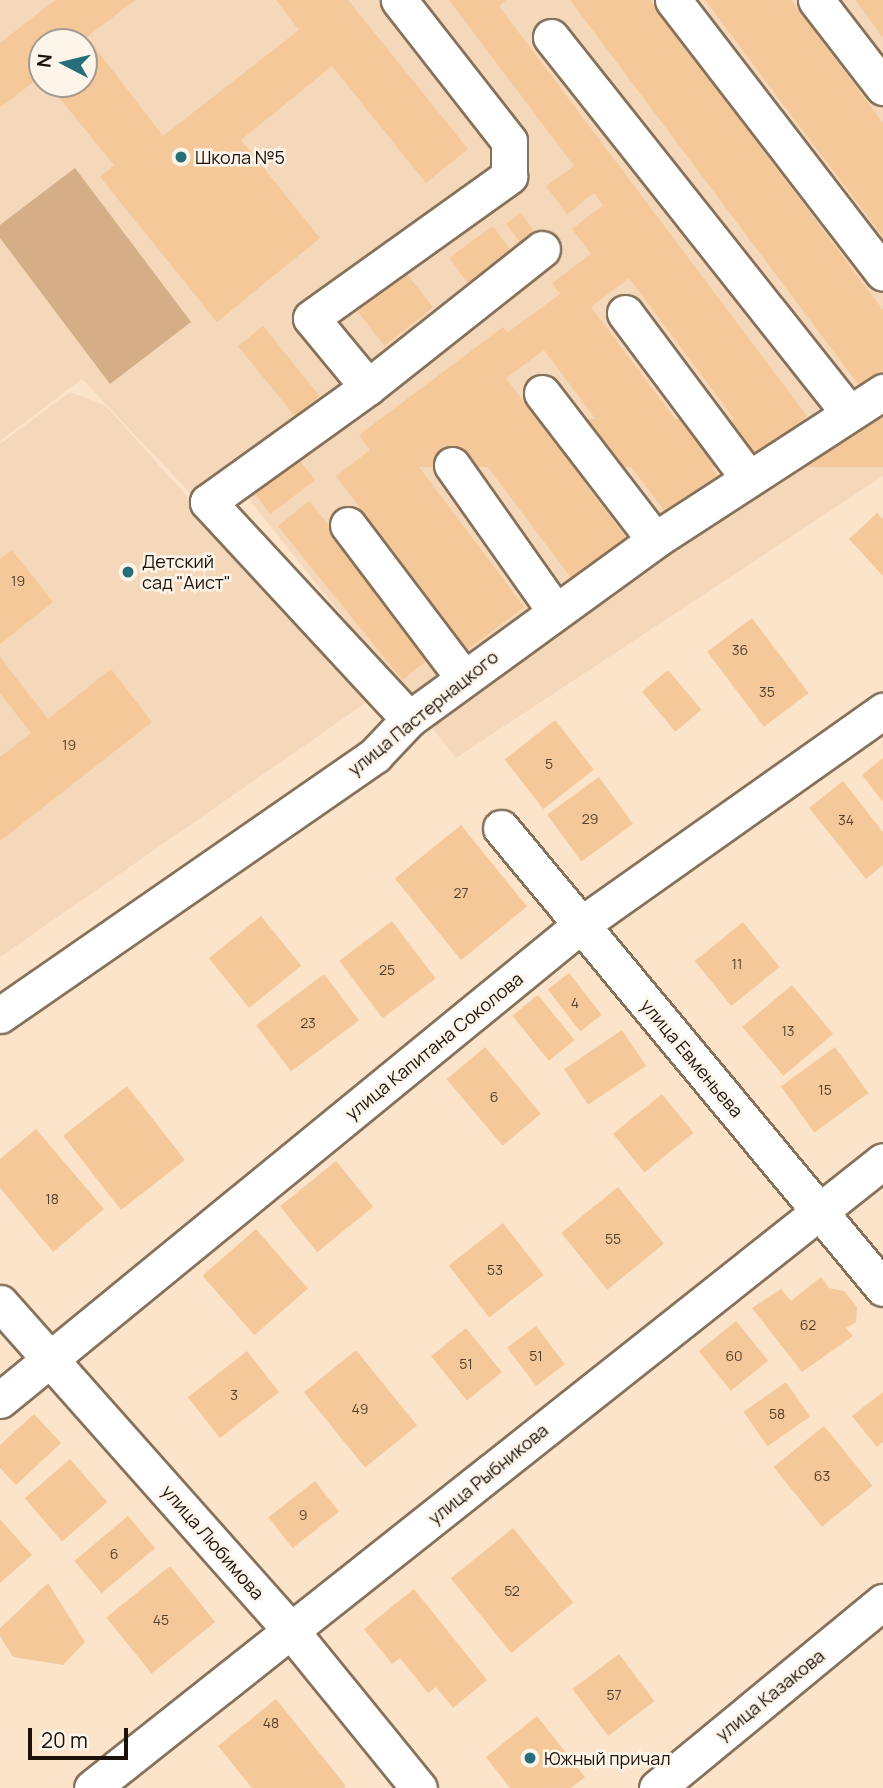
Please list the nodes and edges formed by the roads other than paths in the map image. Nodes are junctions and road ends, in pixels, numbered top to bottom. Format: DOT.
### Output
graph roads {
  1 [pos="399,0"];
  2 [pos="673,0"];
  3 [pos="816,0"];
  4 [pos="551,37"];
  5 [pos="883,87"];
  6 [pos="541,249"];
  7 [pos="883,273"];
  8 [pos="625,313"];
  9 [pos="368,387"];
  10 [pos="883,392"];
  11 [pos="542,393"];
  12 [pos="849,413"];
  13 [pos="452,465"];
  14 [pos="750,479"];
  15 [pos="348,525"];
  16 [pos="655,540"];
  17 [pos="555,611"];
  18 [pos="463,677"];
  19 [pos="883,710"];
  20 [pos="410,719"];
  21 [pos="501,828"];
  22 [pos="582,924"];
  23 [pos="0,1015"];
  24 [pos="883,1161"];
  25 [pos="817,1209"];
  26 [pos="883,1287"];
  27 [pos="0,1303"];
  28 [pos="52,1358"];
  29 [pos="0,1400"];
  30 [pos="883,1602"];
  31 [pos="292,1632"];
  32 [pos="92,1788"];
  33 [pos="419,1788"];
  34 [pos="657,1788"];
  1 -- 9 [label="street"];
  2 -- 7 [label="street"];
  3 -- 5 [label="street"];
  4 -- 12 [label="street"];
  6 -- 9 [label="street"];
  8 -- 14 [label="street"];
  9 -- 20 [label="street"];
  10 -- 12 [label="street, улица Пастернацкого"];
  11 -- 16 [label="street"];
  12 -- 14 [label="street, улица Пастернацкого"];
  13 -- 17 [label="street"];
  14 -- 16 [label="street, улица Пастернацкого"];
  15 -- 18 [label="street"];
  16 -- 17 [label="street, улица Пастернацкого"];
  17 -- 18 [label="street, улица Пастернацкого"];
  18 -- 20 [label="street, улица Пастернацкого"];
  19 -- 22 [label="street, улица Капитана Соколова"];
  20 -- 23 [label="street, улица Пастернацкого"];
  21 -- 22 [label="street, улица Евменьева"];
  22 -- 25 [label="street, улица Евменьева"];
  22 -- 28 [label="street, улица Капитана Соколова"];
  24 -- 25 [label="street, улица Рыбникова"];
  25 -- 26 [label="street, улица Евменьева"];
  25 -- 31 [label="street, улица Рыбникова"];
  27 -- 28 [label="street, улица Любимова"];
  28 -- 29 [label="street, улица Капитана Соколова"];
  28 -- 31 [label="street, улица Любимова"];
  30 -- 34 [label="street, улица Казакова"];
  31 -- 32 [label="street, улица Рыбникова"];
  31 -- 33 [label="street, улица Любимова"];
}
